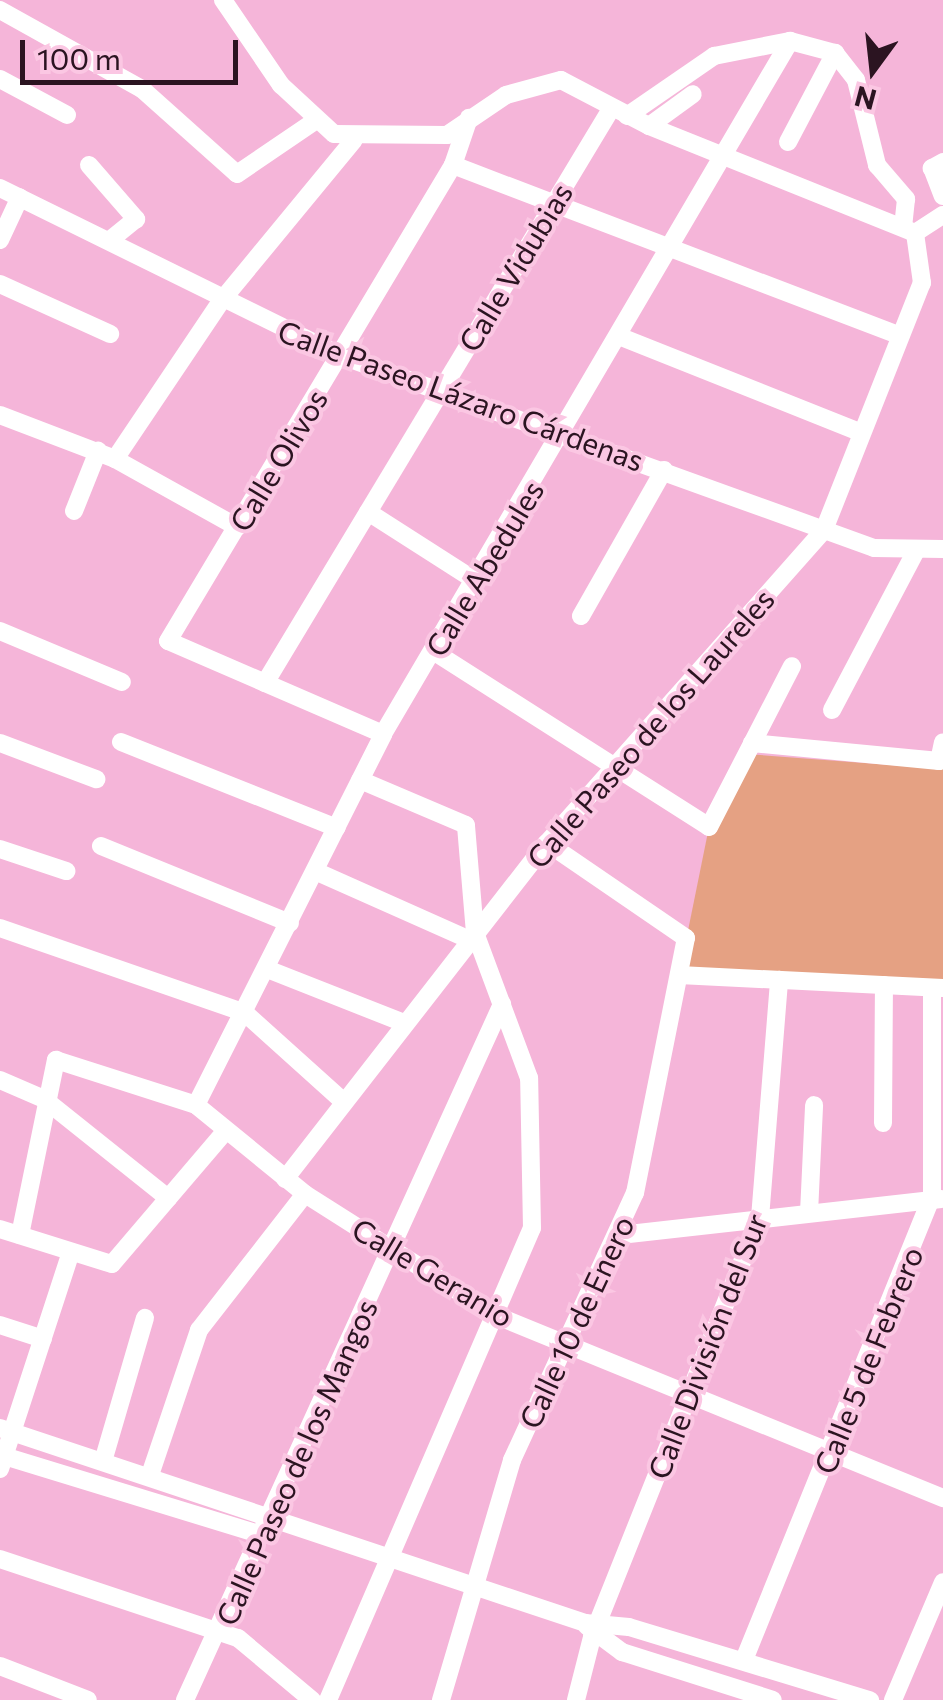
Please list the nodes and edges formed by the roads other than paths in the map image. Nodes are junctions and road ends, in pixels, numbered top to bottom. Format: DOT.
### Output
graph roads {
  1 [pos="224,0"];
  2 [pos="0,10"];
  3 [pos="790,41"];
  4 [pos="834,52"];
  5 [pos="0,79"];
  6 [pos="693,94"];
  7 [pos="619,112"];
  8 [pos="67,114"];
  9 [pos="469,118"];
  10 [pos="315,121"];
  11 [pos="649,126"];
  12 [pos="354,140"];
  13 [pos="788,142"];
  14 [pos="725,158"];
  15 [pos="943,162"];
  16 [pos="89,164"];
  17 [pos="453,165"];
  18 [pos="0,188"];
  19 [pos="943,196"];
  20 [pos="20,197"];
  21 [pos="554,203"];
  22 [pos="943,215"];
  23 [pos="909,230"];
  24 [pos="0,240"];
  25 [pos="110,240"];
  26 [pos="672,249"];
  27 [pos="0,284"];
  28 [pos="222,300"];
  29 [pos="110,334"];
  30 [pos="900,336"];
  31 [pos="621,337"];
  32 [pos="342,356"];
  33 [pos="440,392"];
  34 [pos="0,415"];
  35 [pos="565,434"];
  36 [pos="862,434"];
  37 [pos="106,455"];
  38 [pos="664,470"];
  39 [pos="74,511"];
  40 [pos="368,512"];
  41 [pos="237,527"];
  42 [pos="824,530"];
  43 [pos="917,549"];
  44 [pos="943,549"];
  45 [pos="476,581"];
  46 [pos="581,616"];
  47 [pos="0,631"];
  48 [pos="434,651"];
  49 [pos="792,666"];
  50 [pos="122,682"];
  51 [pos="265,683"];
  52 [pos="832,710"];
  53 [pos="383,734"];
  54 [pos="120,742"];
  55 [pos="0,743"];
  56 [pos="752,743"];
  57 [pos="941,751"];
  58 [pos="618,762"];
  59 [pos="96,779"];
  60 [pos="360,780"];
  61 [pos="337,828"];
  62 [pos="547,843"];
  63 [pos="101,846"];
  64 [pos="0,848"];
  65 [pos="66,871"];
  66 [pos="316,871"];
  67 [pos="290,924"];
  68 [pos="0,928"];
  69 [pos="472,936"];
  70 [pos="267,969"];
  71 [pos="679,975"];
  72 [pos="780,980"];
  73 [pos="884,986"];
  74 [pos="938,988"];
  75 [pos="502,1004"];
  76 [pos="245,1013"];
  77 [pos="404,1024"];
  78 [pos="0,1080"];
  79 [pos="44,1099"];
  80 [pos="344,1102"];
  81 [pos="196,1105"];
  82 [pos="814,1106"];
  83 [pos="883,1123"];
  84 [pos="224,1133"];
  85 [pos="285,1180"];
  86 [pos="305,1194"];
  87 [pos="168,1198"];
  88 [pos="938,1198"];
  89 [pos="809,1212"];
  90 [pos="760,1218"];
  91 [pos="0,1229"];
  92 [pos="620,1235"];
  93 [pos="20,1236"];
  94 [pos="392,1248"];
  95 [pos="71,1252"];
  96 [pos="497,1316"];
  97 [pos="145,1318"];
  98 [pos="0,1325"];
  99 [pos="42,1338"];
  100 [pos="563,1344"];
  101 [pos="691,1396"];
  102 [pos="6,1430"];
  103 [pos="832,1453"];
  104 [pos="104,1458"];
  105 [pos="2,1463"];
  106 [pos="151,1472"];
  107 [pos="943,1498"];
  108 [pos="273,1512"];
  109 [pos="262,1534"];
  110 [pos="388,1552"];
  111 [pos="0,1559"];
  112 [pos="943,1582"];
  113 [pos="472,1584"];
  114 [pos="592,1627"];
  115 [pos="222,1630"];
  116 [pos="744,1660"];
  117 [pos="0,1666"];
  118 [pos="815,1692"];
  119 [pos="88,1700"];
  120 [pos="185,1700"];
  121 [pos="312,1700"];
  122 [pos="328,1700"];
  123 [pos="441,1700"];
  124 [pos="576,1700"];
  125 [pos="773,1700"];
  126 [pos="870,1700"];
  127 [pos="894,1700"];
  1 -- 10 [label="street"];
  2 -- 10 [label="street"];
  3 -- 4 [label="street"];
  3 -- 7 [label="street"];
  3 -- 14 [label="street, Calle Abedules"];
  4 -- 13 [label="street"];
  4 -- 23 [label="street, Calle Paseo de los Laureles"];
  5 -- 8 [label="street"];
  6 -- 11 [label="street"];
  7 -- 9 [label="street"];
  7 -- 11 [label="street"];
  7 -- 21 [label="street, Calle Vidubias"];
  9 -- 12 [label="street"];
  9 -- 17 [label="street, Calle Olivos"];
  10 -- 12 [label="street"];
  11 -- 14 [label="street"];
  12 -- 28 [label="street"];
  14 -- 23 [label="street"];
  14 -- 26 [label="street, Calle Abedules"];
  15 -- 19 [label="street"];
  16 -- 25 [label="street"];
  17 -- 21 [label="street"];
  17 -- 32 [label="street, Calle Olivos"];
  18 -- 20 [label="street, Calle Paseo Lázaro Cárdenas"];
  20 -- 24 [label="street"];
  20 -- 25 [label="street, Calle Paseo Lázaro Cárdenas"];
  21 -- 26 [label="street"];
  21 -- 33 [label="street, Calle Vidubias"];
  22 -- 23 [label="street"];
  23 -- 30 [label="street, Calle Paseo de los Laureles"];
  25 -- 28 [label="street, Calle Paseo Lázaro Cárdenas"];
  26 -- 30 [label="street"];
  26 -- 31 [label="street, Calle Abedules"];
  27 -- 29 [label="street"];
  28 -- 32 [label="street, Calle Paseo Lázaro Cárdenas"];
  28 -- 37 [label="street"];
  30 -- 36 [label="street, Calle Paseo de los Laureles"];
  31 -- 35 [label="street, Calle Abedules"];
  31 -- 36 [label="street"];
  32 -- 33 [label="street, Calle Paseo Lázaro Cárdenas"];
  32 -- 41 [label="street, Calle Olivos"];
  33 -- 35 [label="street, Calle Paseo Lázaro Cárdenas"];
  33 -- 40 [label="street, Calle Vidubias"];
  34 -- 37 [label="street"];
  35 -- 38 [label="street, Calle Paseo Lázaro Cárdenas"];
  35 -- 45 [label="street, Calle Abedules"];
  36 -- 42 [label="street, Calle Paseo de los Laureles"];
  37 -- 39 [label="street"];
  37 -- 41 [label="street"];
  38 -- 42 [label="street, Calle Paseo Lázaro Cárdenas"];
  38 -- 46 [label="street"];
  40 -- 45 [label="street"];
  40 -- 51 [label="street, Calle Vidubias"];
  41 -- 51 [label="street, Calle Olivos"];
  42 -- 43 [label="street, Calle Paseo Lázaro Cárdenas"];
  42 -- 58 [label="street, Calle Paseo de los Laureles"];
  43 -- 44 [label="street, Calle Paseo Lázaro Cárdenas"];
  43 -- 52 [label="street"];
  45 -- 48 [label="street, Calle Abedules"];
  47 -- 50 [label="street"];
  48 -- 53 [label="street, Calle Abedules"];
  48 -- 58 [label="street"];
  49 -- 56 [label="street"];
  51 -- 53 [label="street"];
  53 -- 60 [label="street, Calle Abedules"];
  54 -- 61 [label="street"];
  55 -- 59 [label="street"];
  56 -- 57 [label="street"];
  56 -- 58 [label="street"];
  58 -- 62 [label="street, Calle Paseo de los Laureles"];
  60 -- 61 [label="street, Calle Abedules"];
  60 -- 69 [label="street"];
  61 -- 66 [label="street, Calle Abedules"];
  62 -- 69 [label="street, Calle Paseo de los Laureles"];
  62 -- 71 [label="street, Calle 10 de Enero"];
  63 -- 67 [label="street"];
  64 -- 65 [label="street"];
  66 -- 67 [label="street, Calle Abedules"];
  66 -- 69 [label="street"];
  67 -- 70 [label="street, Calle Abedules"];
  68 -- 76 [label="street"];
  69 -- 75 [label="street"];
  69 -- 77 [label="street, Calle Paseo de los Laureles"];
  70 -- 76 [label="street, Calle Abedules"];
  70 -- 77 [label="street"];
  71 -- 72 [label="street"];
  71 -- 92 [label="street, Calle 10 de Enero"];
  72 -- 73 [label="street"];
  72 -- 90 [label="street, Calle División del Sur"];
  73 -- 74 [label="street"];
  73 -- 83 [label="street"];
  74 -- 88 [label="street, Calle 5 de Febrero"];
  75 -- 94 [label="street, Calle Paseo de los Mangos"];
  75 -- 96 [label="street"];
  76 -- 80 [label="street"];
  76 -- 81 [label="street, Calle Abedules"];
  77 -- 80 [label="street, Calle Paseo de los Laureles"];
  78 -- 79 [label="street"];
  79 -- 81 [label="street, Calle Geranio"];
  79 -- 87 [label="street"];
  79 -- 93 [label="street"];
  80 -- 85 [label="street, Calle Paseo de los Laureles"];
  81 -- 84 [label="street, Calle Geranio"];
  82 -- 89 [label="street"];
  84 -- 85 [label="street, Calle Geranio"];
  84 -- 87 [label="street"];
  85 -- 86 [label="street, Calle Geranio"];
  86 -- 94 [label="street, Calle Geranio"];
  86 -- 106 [label="street"];
  87 -- 95 [label="street"];
  88 -- 89 [label="street"];
  88 -- 103 [label="street, Calle 5 de Febrero"];
  89 -- 90 [label="street"];
  90 -- 92 [label="street"];
  90 -- 101 [label="street, Calle División del Sur"];
  91 -- 93 [label="street"];
  92 -- 100 [label="street, Calle 10 de Enero"];
  93 -- 95 [label="street"];
  94 -- 96 [label="street, Calle Geranio"];
  94 -- 108 [label="street, Calle Paseo de los Mangos"];
  95 -- 99 [label="street"];
  96 -- 100 [label="street, Calle Geranio"];
  96 -- 110 [label="street"];
  97 -- 104 [label="street"];
  98 -- 99 [label="street"];
  99 -- 102 [label="street"];
  100 -- 101 [label="street, Calle Geranio"];
  100 -- 113 [label="street, Calle 10 de Enero"];
  101 -- 103 [label="street, Calle Geranio"];
  101 -- 114 [label="street, Calle División del Sur"];
  102 -- 104 [label="street"];
  102 -- 105 [label="street"];
  103 -- 107 [label="street, Calle Geranio"];
  103 -- 116 [label="street, Calle 5 de Febrero"];
  104 -- 106 [label="street"];
  105 -- 109 [label="street"];
  106 -- 108 [label="street"];
  108 -- 109 [label="street, Calle Paseo de los Mangos"];
  108 -- 110 [label="street"];
  109 -- 115 [label="street, Calle Paseo de los Mangos"];
  110 -- 113 [label="street"];
  110 -- 122 [label="street"];
  111 -- 115 [label="street"];
  112 -- 127 [label="street"];
  113 -- 114 [label="street"];
  113 -- 123 [label="street, Calle 10 de Enero"];
  114 -- 116 [label="street"];
  114 -- 124 [label="street, Calle División del Sur"];
  114 -- 125 [label="street"];
  115 -- 120 [label="street, Calle Paseo de los Mangos"];
  115 -- 121 [label="street"];
  116 -- 118 [label="street"];
  117 -- 119 [label="street"];
  118 -- 126 [label="street"];
}
